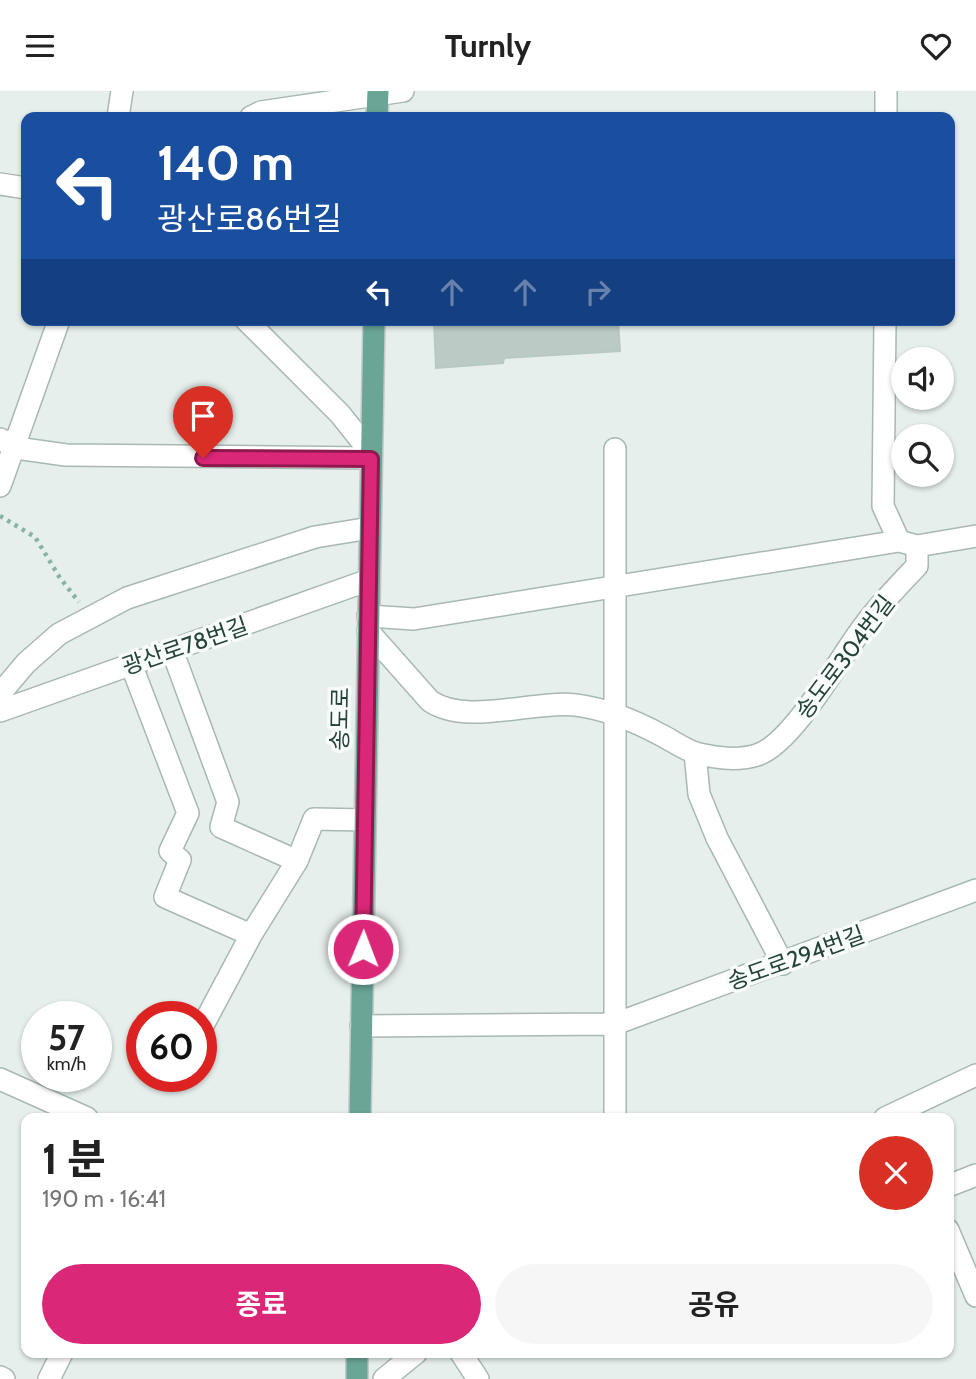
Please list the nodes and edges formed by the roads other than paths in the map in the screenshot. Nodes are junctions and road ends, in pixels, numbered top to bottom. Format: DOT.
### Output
graph roads {
  1 [pos="122,91"];
  2 [pos="403,91"];
  3 [pos="886,91"];
  4 [pos="378,92"];
  5 [pos="119,112"];
  6 [pos="261,112"];
  7 [pos="377,112"];
  8 [pos="886,112"];
  9 [pos="0,184"];
  10 [pos="21,187"];
  11 [pos="57,326"];
  12 [pos="252,326"];
  13 [pos="374,326"];
  14 [pos="885,326"];
  15 [pos="8,443"];
  16 [pos="615,449"];
  17 [pos="371,456"];
  18 [pos="0,486"];
  19 [pos="370,528"];
  20 [pos="976,536"];
  21 [pos="908,544"];
  22 [pos="369,580"];
  23 [pos="615,589"];
  24 [pos="368,624"];
  25 [pos="172,650"];
  26 [pos="131,664"];
  27 [pos="0,698"];
  28 [pos="0,711"];
  29 [pos="615,715"];
  30 [pos="695,753"];
  31 [pos="365,820"];
  32 [pos="297,861"];
  33 [pos="976,890"];
  34 [pos="251,935"];
  35 [pos="783,964"];
  36 [pos="216,1001"];
  37 [pos="615,1024"];
  38 [pos="361,1026"];
  39 [pos="976,1075"];
  40 [pos="0,1079"];
  41 [pos="76,1113"];
  42 [pos="360,1113"];
  43 [pos="615,1113"];
  44 [pos="900,1113"];
  45 [pos="976,1175"];
  46 [pos="954,1184"];
  47 [pos="954,1244"];
  48 [pos="976,1296"];
  49 [pos="60,1358"];
  50 [pos="357,1358"];
  51 [pos="410,1358"];
  52 [pos="464,1358"];
  53 [pos="49,1379"];
  54 [pos="357,1379"];
  55 [pos="384,1379"];
  56 [pos="478,1379"];
  1 -- 5 [label="street"];
  2 -- 4 [label="street"];
  3 -- 8 [label="street"];
  4 -- 6 [label="street"];
  4 -- 7 [label="main road"];
  9 -- 10 [label="street"];
  11 -- 15 [label="street"];
  12 -- 17 [label="street"];
  13 -- 17 [label="main road, 송도로"];
  14 -- 21 [label="street"];
  15 -- 17 [label="street"];
  15 -- 18 [label="street"];
  16 -- 23 [label="street"];
  17 -- 19 [label="main road, 송도로"];
  19 -- 22 [label="main road, 송도로"];
  19 -- 27 [label="street"];
  20 -- 21 [label="street"];
  21 -- 23 [label="street"];
  21 -- 30 [label="street, 송도로304번길"];
  22 -- 24 [label="main road, 송도로"];
  22 -- 25 [label="street, 광산로78번길"];
  23 -- 24 [label="street"];
  23 -- 29 [label="street"];
  24 -- 29 [label="street, 송도로304번길"];
  24 -- 31 [label="main road, 송도로"];
  25 -- 26 [label="street, 광산로78번길"];
  25 -- 32 [label="street"];
  26 -- 28 [label="street, 광산로78번길"];
  26 -- 34 [label="street"];
  29 -- 30 [label="street, 송도로304번길"];
  29 -- 37 [label="street"];
  30 -- 35 [label="street"];
  31 -- 32 [label="street"];
  31 -- 38 [label="main road, 송도로"];
  32 -- 34 [label="street"];
  33 -- 35 [label="street, 송도로294번길"];
  34 -- 36 [label="street"];
  35 -- 37 [label="street, 송도로294번길"];
  37 -- 38 [label="street, 송도로294번길"];
  37 -- 43 [label="street"];
  38 -- 42 [label="main road, 송도로"];
  39 -- 44 [label="street"];
  40 -- 41 [label="street"];
  45 -- 46 [label="street"];
  47 -- 48 [label="street"];
  49 -- 53 [label="street"];
  50 -- 54 [label="main road"];
  51 -- 55 [label="street"];
  52 -- 56 [label="street"];
}
